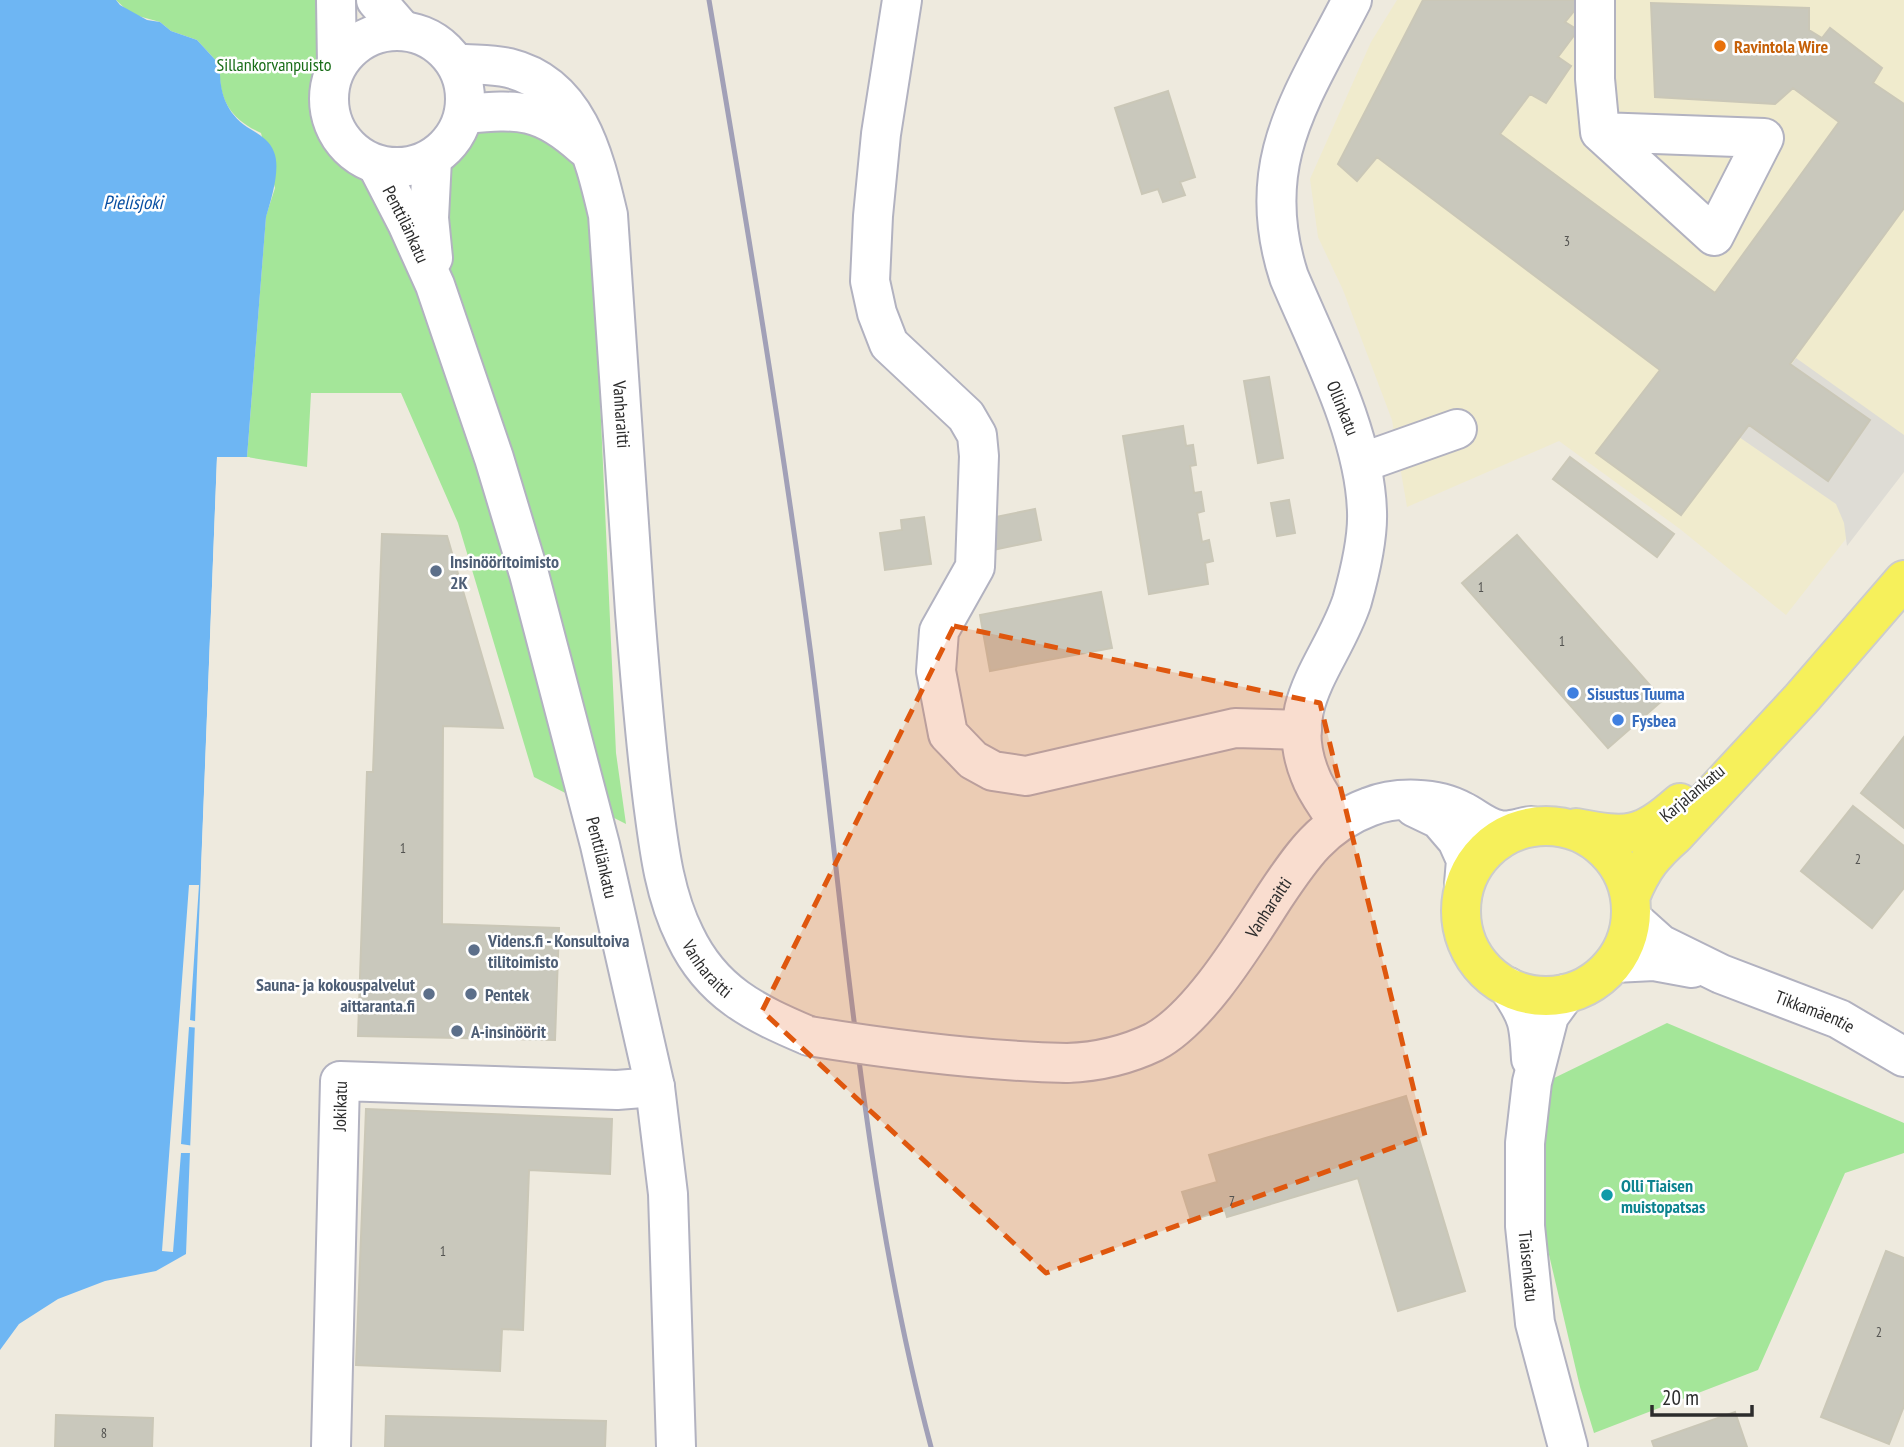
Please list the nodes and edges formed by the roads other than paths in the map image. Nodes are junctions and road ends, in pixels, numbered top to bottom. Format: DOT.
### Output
graph roads {
  1 [pos="336,0"];
  2 [pos="376,0"];
  3 [pos="902,0"];
  4 [pos="1352,0"];
  5 [pos="1595,0"];
  6 [pos="402,30"];
  7 [pos="456,63"];
  8 [pos="337,65"];
  9 [pos="464,114"];
  10 [pos="1600,132"];
  11 [pos="594,156"];
  12 [pos="432,159"];
  13 [pos="377,165"];
  14 [pos="435,285"];
  15 [pos="1457,429"];
  16 [pos="1361,463"];
  17 [pos="1904,580"];
  18 [pos="1801,699"];
  19 [pos="1302,730"];
  20 [pos="1399,801"];
  21 [pos="1337,821"];
  22 [pos="1546,826"];
  23 [pos="1464,884"];
  24 [pos="1631,906"];
  25 [pos="1614,962"];
  26 [pos="1721,974"];
  27 [pos="1508,987"];
  28 [pos="1565,994"];
  29 [pos="1904,1058"];
  30 [pos="1532,1082"];
  31 [pos="655,1087"];
  32 [pos="331,1447"];
  33 [pos="676,1447"];
  34 [pos="1568,1447"];
  1 -- 8 [label="street"];
  2 -- 6 [label="street"];
  3 -- 19 [label="street"];
  4 -- 16 [label="street, Ollinkatu"];
  5 -- 10 [label="street"];
  6 -- 7 [label="street"];
  6 -- 8 [label="street"];
  7 -- 9 [label="street"];
  7 -- 11 [label="street, Vanharaitti"];
  8 -- 13 [label="street"];
  9 -- 11 [label="street"];
  9 -- 12 [label="street"];
  11 -- 21 [label="street, Vanharaitti, bridge"];
  12 -- 13 [label="street"];
  12 -- 14 [label="street, Penttilänkatu"];
  13 -- 14 [label="street, Penttilänkatu"];
  14 -- 31 [label="street, Penttilänkatu"];
  15 -- 16 [label="street"];
  16 -- 19 [label="street, Ollinkatu"];
  17 -- 18 [label="main road, Karjalankatu"];
  18 -- 22 [label="main road, Karjalankatu"];
  18 -- 24 [label="main road, Karjalankatu"];
  19 -- 21 [label="street, Ollinkatu"];
  20 -- 21 [label="street, Vanharaitti"];
  20 -- 22 [label="street, Vanharaitti"];
  20 -- 23 [label="street"];
  22 -- 23 [label="main road"];
  22 -- 24 [label="main road"];
  23 -- 27 [label="main road"];
  24 -- 25 [label="main road"];
  24 -- 26 [label="street, Tikkamäentie"];
  25 -- 26 [label="street, Tikkamäentie"];
  25 -- 28 [label="main road"];
  26 -- 29 [label="street, Tikkamäentie"];
  27 -- 28 [label="main road"];
  27 -- 30 [label="street, Tiaisenkatu"];
  28 -- 30 [label="street, Tiaisenkatu"];
  30 -- 34 [label="street, Tiaisenkatu"];
  31 -- 32 [label="street, Jokikatu"];
  31 -- 33 [label="street, Penttilänkatu"];
}
